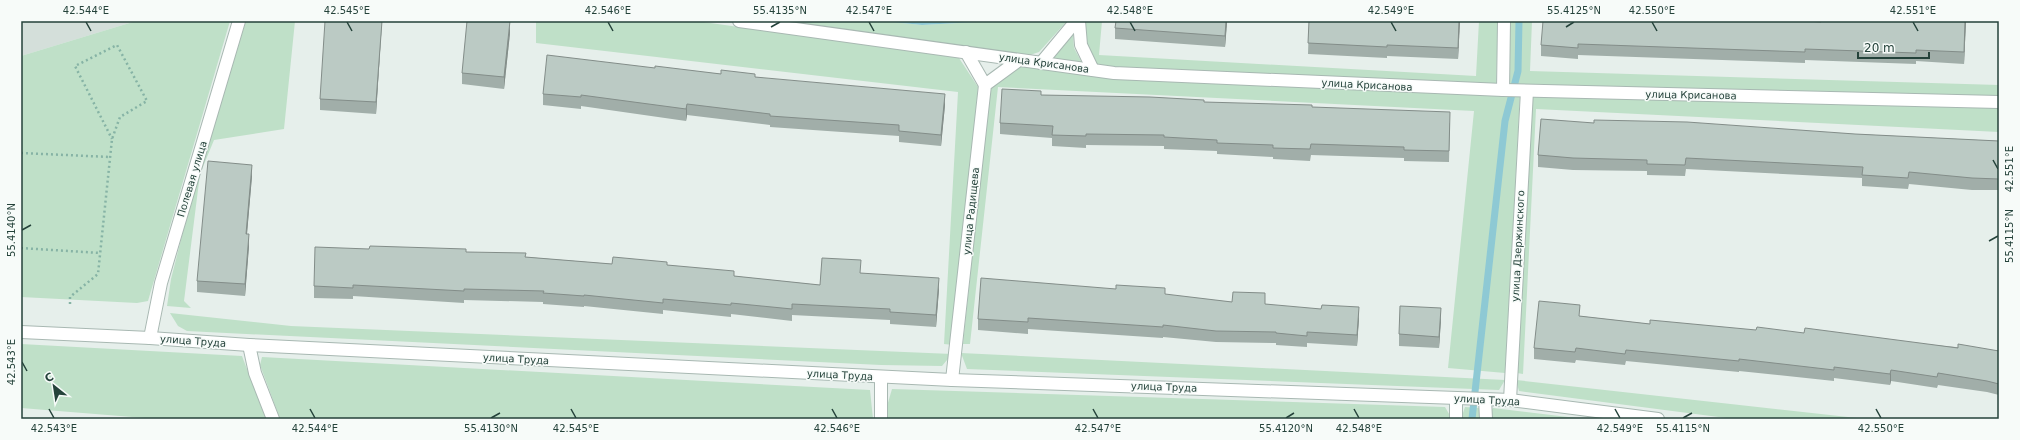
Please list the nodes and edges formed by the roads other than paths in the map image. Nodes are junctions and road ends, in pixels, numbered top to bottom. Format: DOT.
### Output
graph roads {
  1 [pos="239,21"];
  2 [pos="739,21"];
  3 [pos="1077,21"];
  4 [pos="1504,21"];
  5 [pos="966,52"];
  6 [pos="1019,60"];
  7 [pos="1040,63"];
  8 [pos="1093,70"];
  9 [pos="985,85"];
  10 [pos="1503,90"];
  11 [pos="1527,91"];
  12 [pos="1999,102"];
  13 [pos="21,332"];
  14 [pos="150,338"];
  15 [pos="249,346"];
  16 [pos="881,377"];
  17 [pos="952,380"];
  18 [pos="1456,398"];
  19 [pos="1485,399"];
  20 [pos="1510,400"];
  21 [pos="273,419"];
  22 [pos="881,419"];
  23 [pos="1456,419"];
  24 [pos="1486,419"];
  25 [pos="1658,419"];
  1 -- 14 [label="street, Полевая улица"];
  2 -- 5 [label="street, улица Крисанова"];
  3 -- 7 [label="street"];
  3 -- 8 [label="street"];
  4 -- 10 [label="street"];
  5 -- 6 [label="street, улица Крисанова"];
  5 -- 9 [label="street"];
  6 -- 7 [label="street, улица Крисанова"];
  6 -- 9 [label="street"];
  7 -- 8 [label="street, улица Крисанова"];
  8 -- 10 [label="street, улица Крисанова"];
  9 -- 17 [label="street, улица Радищева"];
  10 -- 11 [label="street, улица Крисанова"];
  11 -- 12 [label="street, улица Крисанова"];
  11 -- 20 [label="street, улица Дзержинского"];
  13 -- 14 [label="street, улица Труда"];
  14 -- 15 [label="street, улица Труда"];
  15 -- 16 [label="street, улица Труда"];
  15 -- 21 [label="street"];
  16 -- 17 [label="street, улица Труда"];
  16 -- 22 [label="street"];
  17 -- 18 [label="street, улица Труда"];
  18 -- 19 [label="street, улица Труда"];
  18 -- 23 [label="street"];
  19 -- 20 [label="street, улица Труда"];
  19 -- 24 [label="street"];
  20 -- 25 [label="street, улица Труда"];
}
